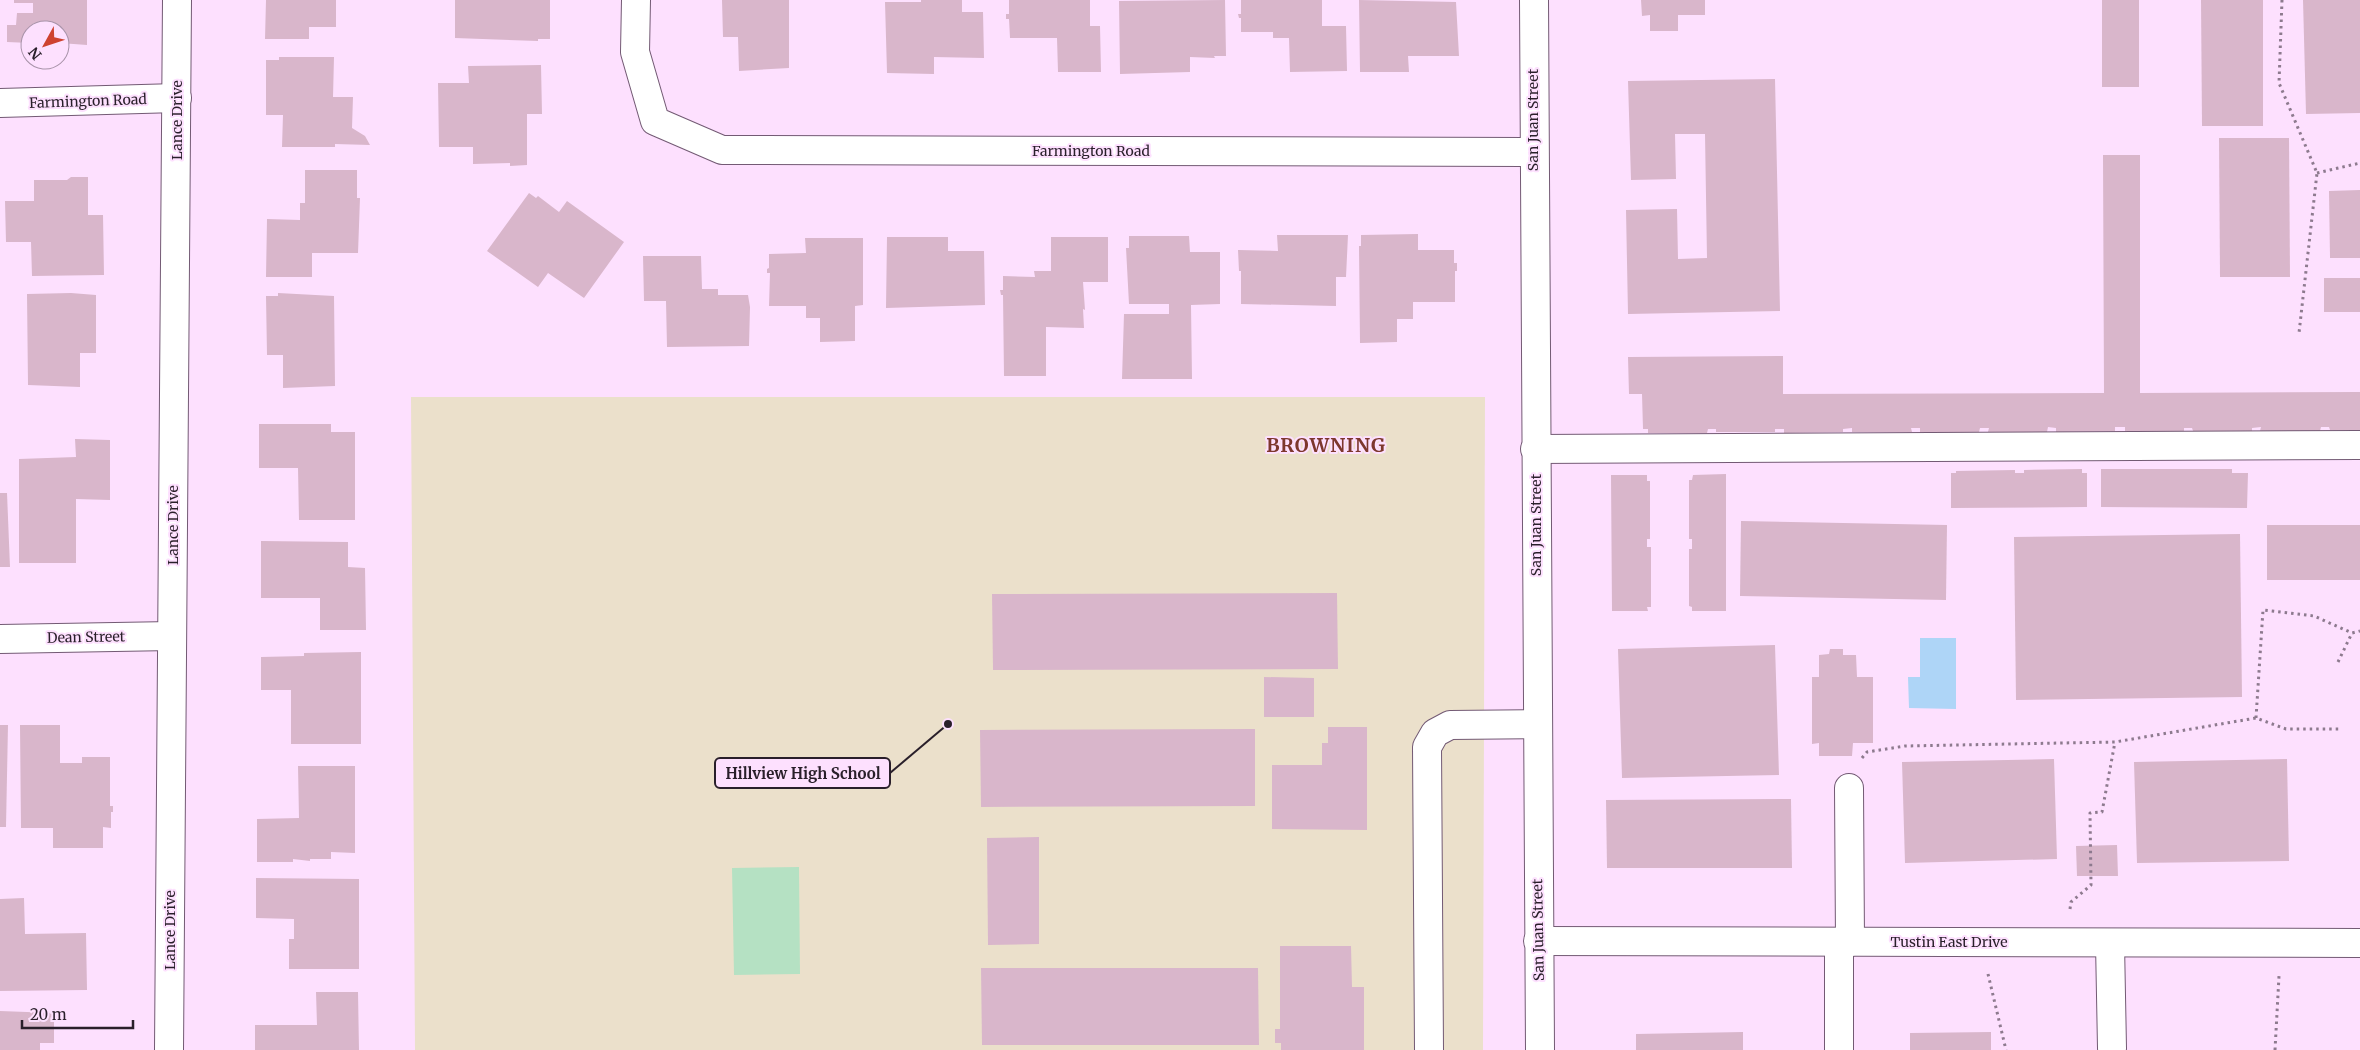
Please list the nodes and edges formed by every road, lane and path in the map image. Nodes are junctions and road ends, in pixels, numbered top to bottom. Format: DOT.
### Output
graph roads {
  1 [pos="177,0"];
  2 [pos="636,0"];
  3 [pos="1534,0"];
  4 [pos="2282,0"];
  5 [pos="177,98"];
  6 [pos="0,103"];
  7 [pos="1533,152"];
  8 [pos="2360,163"];
  9 [pos="2316,173"];
  10 [pos="2299,333"];
  11 [pos="2360,446"];
  12 [pos="1535,448"];
  13 [pos="2360,631"];
  14 [pos="2352,633"];
  15 [pos="172,636"];
  16 [pos="0,639"];
  17 [pos="2338,662"];
  18 [pos="2256,718"];
  19 [pos="1537,724"];
  20 [pos="2339,729"];
  21 [pos="2115,742"];
  22 [pos="1849,788"];
  23 [pos="1538,941"];
  24 [pos="1845,942"];
  25 [pos="1981,942"];
  26 [pos="2068,942"];
  27 [pos="2110,942"];
  28 [pos="2281,943"];
  29 [pos="2360,943"];
  30 [pos="2112,1048"];
  31 [pos="169,1050"];
  32 [pos="1429,1050"];
  33 [pos="1540,1050"];
  34 [pos="1839,1050"];
  35 [pos="2006,1050"];
  36 [pos="2275,1050"];
  1 -- 5 [label="street, Lance Drive"];
  2 -- 7 [label="street, Farmington Road"];
  3 -- 7 [label="street, San Juan Street"];
  4 -- 9 [label="path"];
  5 -- 6 [label="street, Farmington Road"];
  5 -- 15 [label="street, Lance Drive"];
  7 -- 12 [label="street, San Juan Street"];
  8 -- 9 [label="path"];
  9 -- 10 [label="path"];
  11 -- 12 [label="street"];
  12 -- 19 [label="street, San Juan Street"];
  13 -- 14 [label="path"];
  14 -- 17 [label="path"];
  14 -- 18 [label="path"];
  15 -- 16 [label="street, Dean Street"];
  15 -- 31 [label="street, Lance Drive"];
  18 -- 20 [label="path"];
  18 -- 21 [label="path"];
  19 -- 23 [label="street, San Juan Street"];
  19 -- 32 [label="street"];
  21 -- 22 [label="path"];
  21 -- 26 [label="path"];
  22 -- 24 [label="street"];
  23 -- 24 [label="street, Tustin East Drive"];
  23 -- 33 [label="street, San Juan Street"];
  24 -- 25 [label="street, Tustin East Drive"];
  24 -- 34 [label="street"];
  25 -- 26 [label="street, Tustin East Drive"];
  25 -- 35 [label="path"];
  26 -- 27 [label="street, Tustin East Drive"];
  27 -- 28 [label="street, Tustin East Drive"];
  27 -- 30 [label="street"];
  28 -- 29 [label="street, Tustin East Drive"];
  28 -- 36 [label="path"];
}
